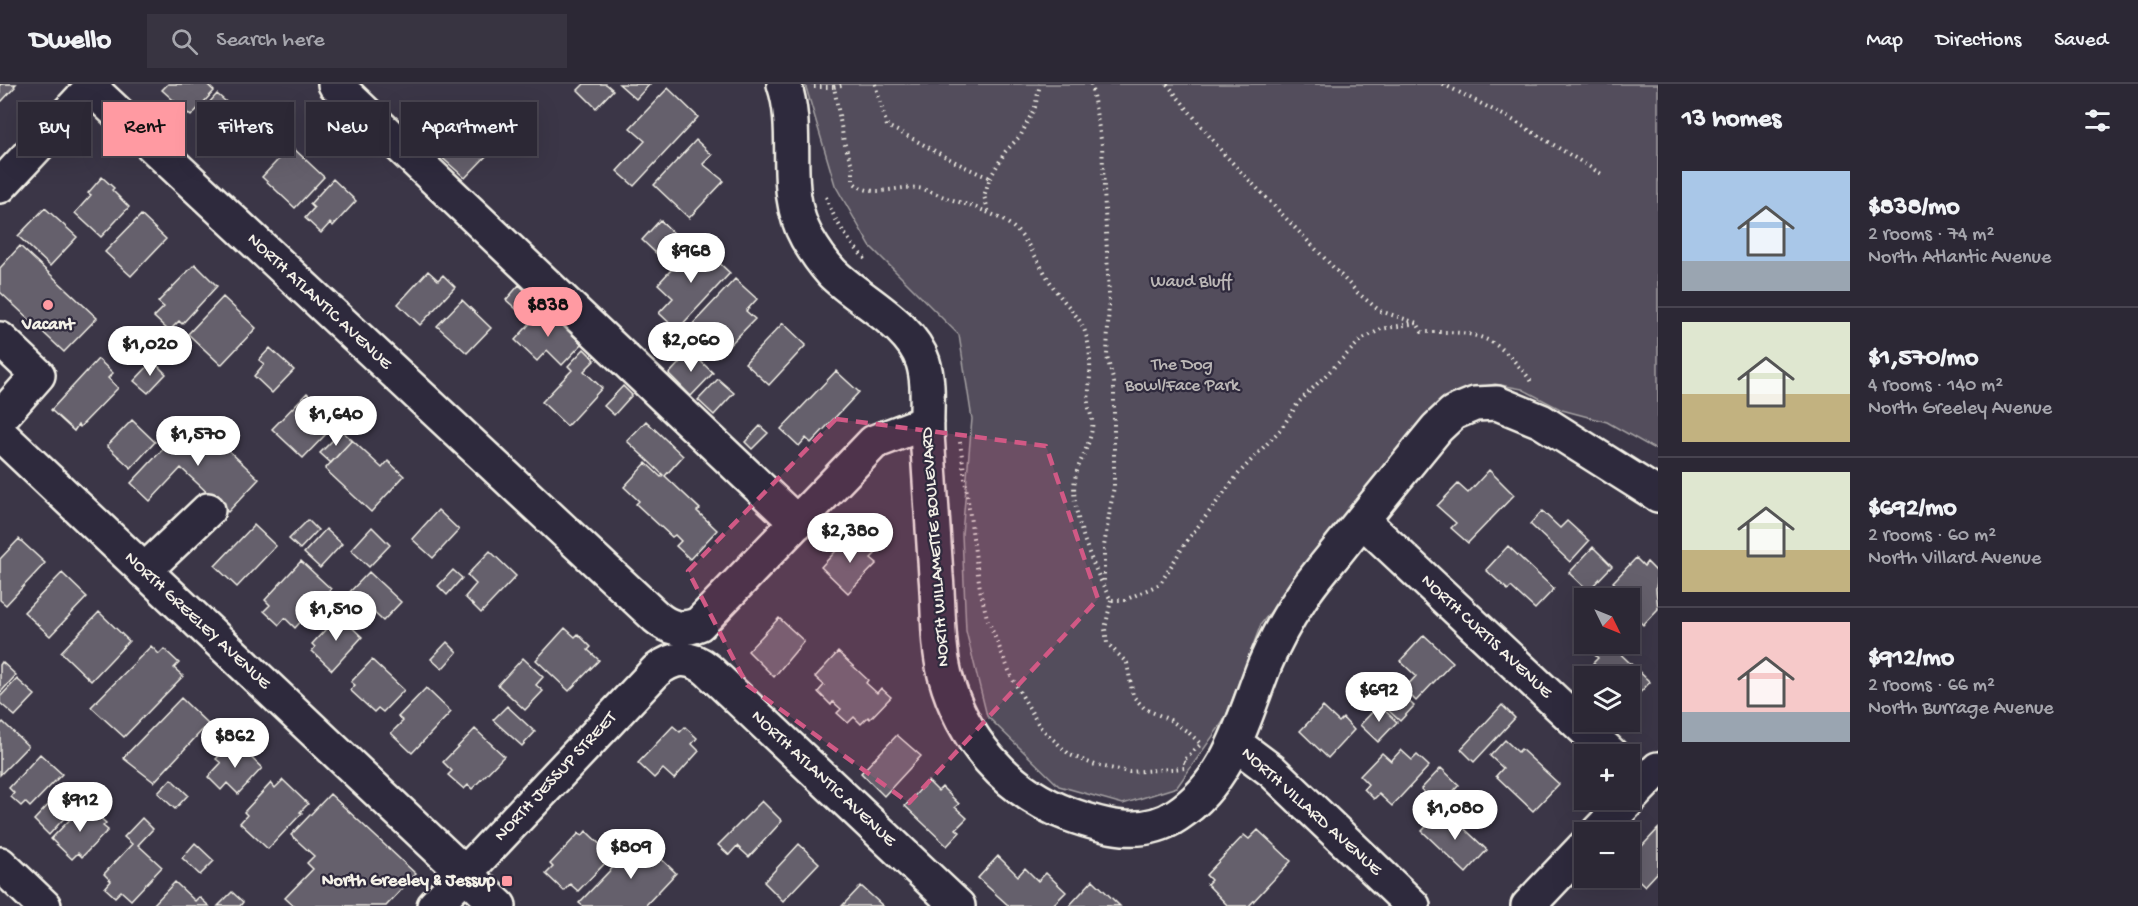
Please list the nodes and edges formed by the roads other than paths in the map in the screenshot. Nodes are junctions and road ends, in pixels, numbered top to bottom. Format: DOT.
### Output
graph roads {
  1 [pos="335,84"];
  2 [pos="93,86"];
  3 [pos="785,86"];
  4 [pos="0,186"];
  5 [pos="0,339"];
  6 [pos="0,418"];
  7 [pos="927,422"];
  8 [pos="0,434"];
  9 [pos="1658,495"];
  10 [pos="208,510"];
  11 [pos="1362,520"];
  12 [pos="797,523"];
  13 [pos="144,571"];
  14 [pos="685,644"];
  15 [pos="1236,744"];
  16 [pos="1600,744"];
  17 [pos="1617,810"];
  18 [pos="1607,822"];
  19 [pos="1574,858"];
  20 [pos="0,864"];
  21 [pos="465,874"];
  22 [pos="44,906"];
  23 [pos="434,906"];
  24 [pos="499,906"];
  25 [pos="958,906"];
  26 [pos="1413,906"];
  27 [pos="1528,906"];
  1 -- 12 [label="street"];
  2 -- 4 [label="street"];
  2 -- 14 [label="street, NORTH ATLANTIC AVENUE"];
  3 -- 7 [label="street, NORTH WILLAMETTE BOULEVARD"];
  5 -- 6 [label="street"];
  7 -- 12 [label="street, NORTH JESSUP STREET"];
  7 -- 15 [label="street, NORTH WILLAMETTE BOULEVARD"];
  8 -- 13 [label="street, NORTH GREELEY AVENUE"];
  9 -- 11 [label="street, NORTH WILLAMETTE BOULEVARD"];
  10 -- 13 [label="street"];
  11 -- 15 [label="street, NORTH WILLAMETTE BOULEVARD"];
  11 -- 16 [label="street, NORTH CURTIS AVENUE"];
  12 -- 14 [label="street, NORTH JESSUP STREET"];
  13 -- 21 [label="street, NORTH GREELEY AVENUE"];
  14 -- 21 [label="street, NORTH JESSUP STREET"];
  14 -- 25 [label="street, NORTH ATLANTIC AVENUE"];
  15 -- 26 [label="street, NORTH VILLARD AVENUE"];
  17 -- 18 [label="street"];
  19 -- 27 [label="street"];
  20 -- 22 [label="street"];
  21 -- 23 [label="street, NORTH JESSUP STREET"];
  21 -- 24 [label="street, NORTH GREELEY AVENUE"];
}
